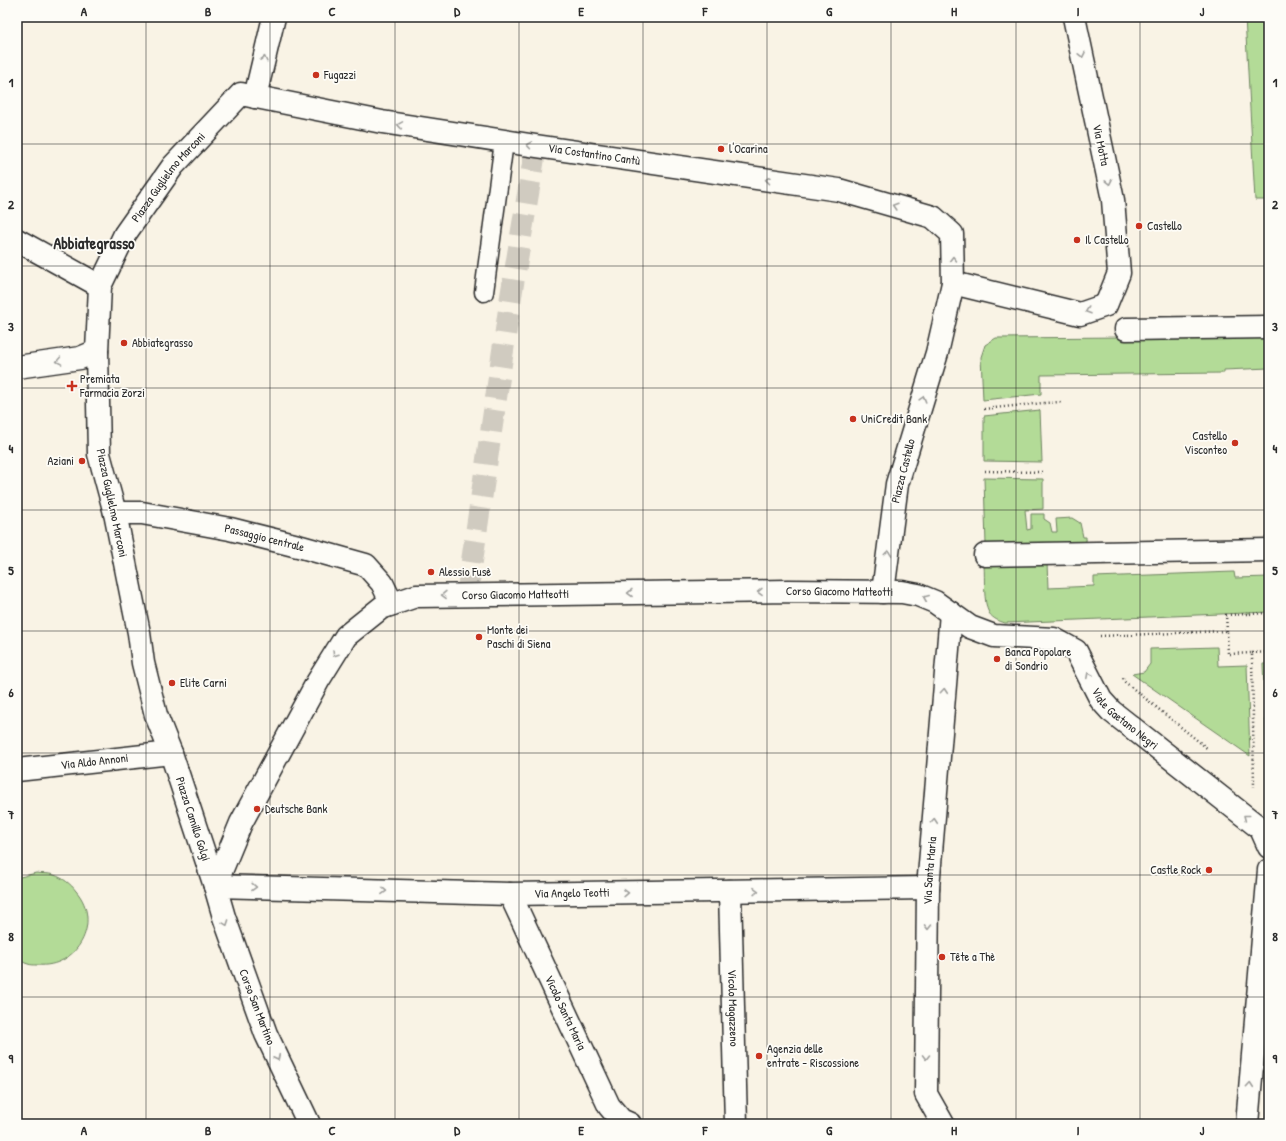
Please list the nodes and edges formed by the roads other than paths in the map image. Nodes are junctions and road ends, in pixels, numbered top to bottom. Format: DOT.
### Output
graph roads {
  1 [pos="274,17"];
  2 [pos="1074,17"];
  3 [pos="255,96"];
  4 [pos="504,142"];
  5 [pos="932,217"];
  6 [pos="17,240"];
  7 [pos="953,283"];
  8 [pos="100,286"];
  9 [pos="484,292"];
  10 [pos="1269,327"];
  11 [pos="1126,329"];
  12 [pos="97,351"];
  13 [pos="17,367"];
  14 [pos="115,513"];
  15 [pos="1269,550"];
  16 [pos="985,555"];
  17 [pos="882,592"];
  18 [pos="392,604"];
  19 [pos="950,613"];
  20 [pos="970,627"];
  21 [pos="172,753"];
  22 [pos="17,770"];
  23 [pos="1269,847"];
  24 [pos="1269,870"];
  25 [pos="215,886"];
  26 [pos="928,888"];
  27 [pos="730,891"];
  28 [pos="510,894"];
  29 [pos="309,1124"];
  30 [pos="630,1124"];
  31 [pos="736,1124"];
  32 [pos="943,1124"];
  33 [pos="1247,1124"];
  3 -- 1 [label="street, one-way"];
  2 -- 7 [label="street, Via Motta, one-way"];
  4 -- 3 [label="street, Via Costantino Cantù, one-way"];
  3 -- 8 [label="street, Piazza Guglielmo Marconi"];
  5 -- 4 [label="street, Via Costantino Cantù, one-way"];
  4 -- 9 [label="lane"];
  7 -- 5 [label="street, Piazza Castello, one-way"];
  6 -- 8 [label="street"];
  17 -- 7 [label="street, Piazza Castello, one-way"];
  8 -- 12 [label="street, Piazza Guglielmo Marconi"];
  10 -- 11 [label="street"];
  12 -- 13 [label="street, one-way"];
  12 -- 14 [label="street, Piazza Guglielmo Marconi"];
  14 -- 18 [label="street, Passaggio centrale"];
  14 -- 21 [label="street, Piazza Guglielmo Marconi"];
  15 -- 16 [label="street"];
  17 -- 18 [label="street, Corso Giacomo Matteotti, one-way"];
  19 -- 17 [label="street, Corso Giacomo Matteotti, one-way"];
  18 -- 25 [label="street, Corso Giacomo Matteotti, one-way"];
  19 -- 20 [label="street, Corso Giacomo Matteotti"];
  26 -- 19 [label="street, Via Santa Maria, one-way"];
  23 -- 20 [label="street, Viale Gaetano Negri, one-way"];
  21 -- 22 [label="street, Via Aldo Annoni"];
  21 -- 25 [label="street, Piazza Camillo Golgi"];
  33 -- 24 [label="street, one-way"];
  25 -- 28 [label="street, Via Angelo Teotti, one-way"];
  25 -- 29 [label="street, Corso San Martino, one-way"];
  27 -- 26 [label="street, Via Angelo Teotti, one-way"];
  26 -- 32 [label="street, Via Santa Maria, one-way"];
  28 -- 27 [label="street, Via Angelo Teotti, one-way"];
  27 -- 31 [label="street, Vicolo Magazzeno"];
  28 -- 30 [label="street, Vicolo Santa Maria"];
}
